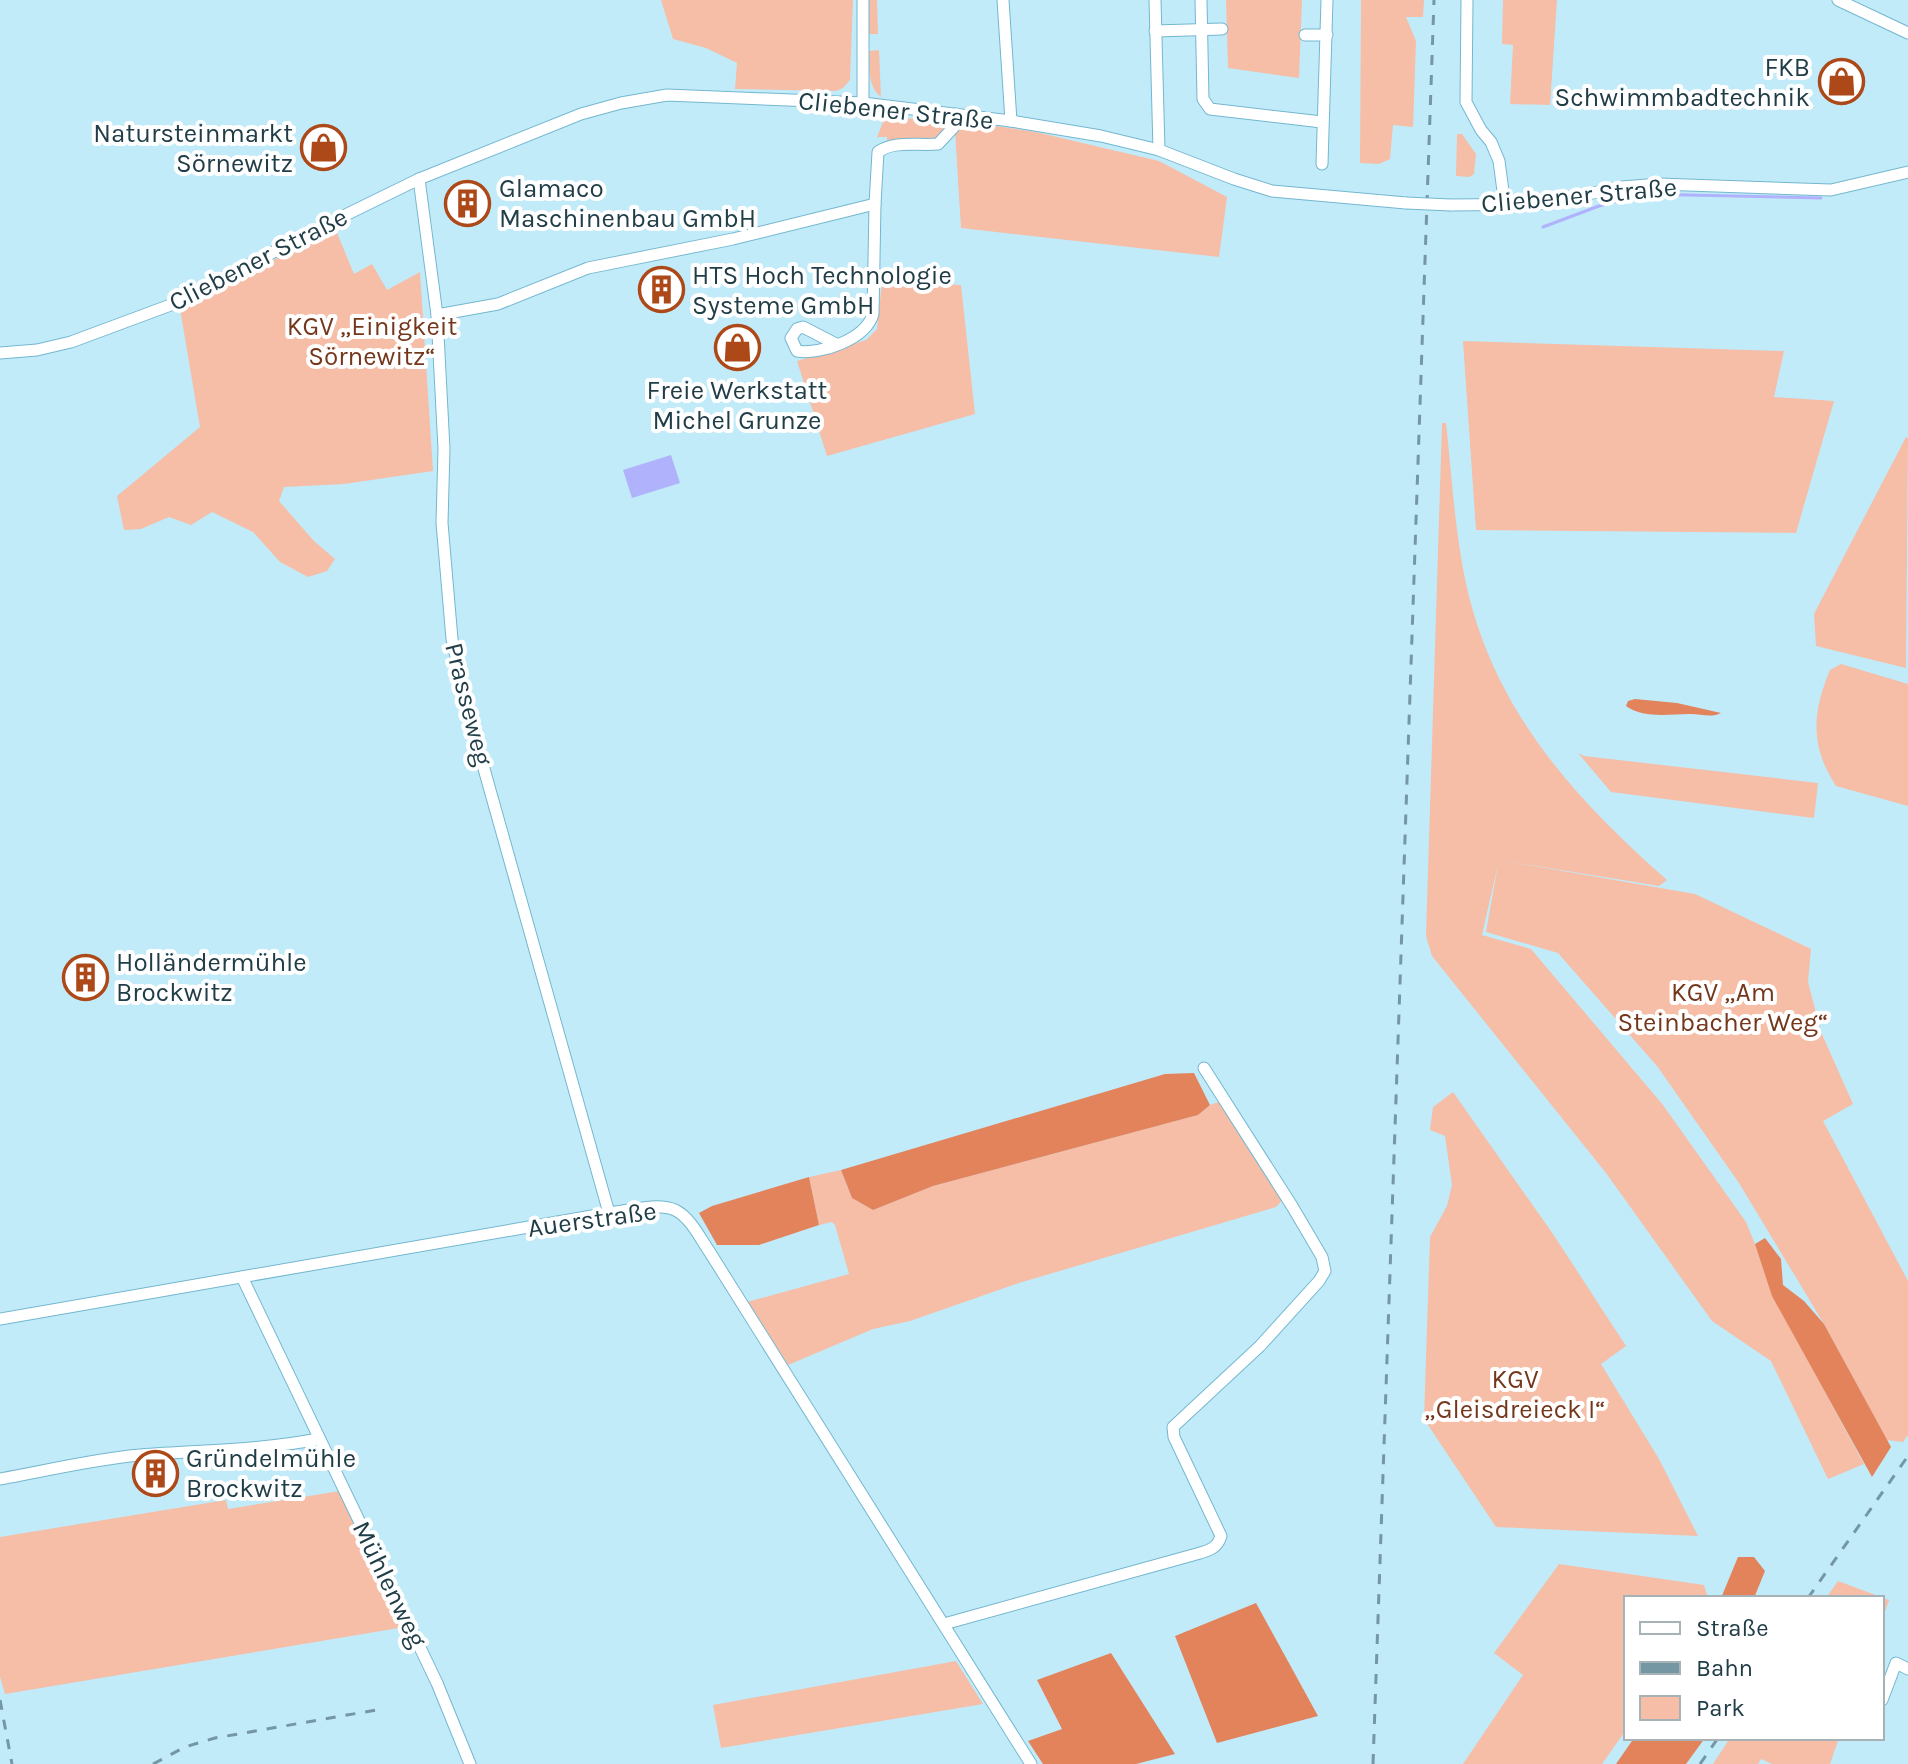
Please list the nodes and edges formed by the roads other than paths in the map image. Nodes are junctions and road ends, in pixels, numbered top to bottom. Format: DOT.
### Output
graph roads {
  1 [pos="863,0"];
  2 [pos="1003,0"];
  3 [pos="1155,0"];
  4 [pos="1201,0"];
  5 [pos="1327,0"];
  6 [pos="1467,0"];
  7 [pos="1838,0"];
  8 [pos="1202,29"];
  9 [pos="1222,29"];
  10 [pos="1155,31"];
  11 [pos="1908,33"];
  12 [pos="1305,35"];
  13 [pos="1327,35"];
  14 [pos="863,103"];
  15 [pos="956,114"];
  16 [pos="1011,121"];
  17 [pos="1322,122"];
  18 [pos="1159,150"];
  19 [pos="1322,164"];
  20 [pos="1908,172"];
  21 [pos="419,179"];
  22 [pos="875,204"];
  23 [pos="1505,206"];
  24 [pos="437,315"];
  25 [pos="836,344"];
  26 [pos="0,353"];
  27 [pos="1204,1068"];
  28 [pos="609,1213"];
  29 [pos="242,1277"];
  30 [pos="0,1319"];
  31 [pos="318,1439"];
  32 [pos="0,1479"];
  33 [pos="944,1624"];
  34 [pos="1908,1669"];
  35 [pos="1884,1695"];
  36 [pos="470,1764"];
  37 [pos="1031,1764"];
  1 -- 14 [label="street"];
  2 -- 16 [label="street"];
  3 -- 10 [label="street"];
  4 -- 8 [label="street"];
  5 -- 13 [label="street"];
  6 -- 23 [label="street"];
  7 -- 11 [label="street"];
  8 -- 9 [label="street"];
  8 -- 10 [label="street"];
  8 -- 17 [label="street"];
  10 -- 18 [label="street"];
  12 -- 13 [label="street"];
  13 -- 17 [label="street"];
  14 -- 15 [label="street, Cliebener Straße"];
  14 -- 21 [label="street, Cliebener Straße"];
  15 -- 16 [label="street, Cliebener Straße"];
  15 -- 22 [label="street"];
  16 -- 18 [label="street, Cliebener Straße"];
  17 -- 19 [label="street"];
  18 -- 23 [label="street, Cliebener Straße, bridge"];
  20 -- 23 [label="street, Cliebener Straße"];
  21 -- 24 [label="street, Prasseweg"];
  21 -- 26 [label="street, Cliebener Straße"];
  22 -- 24 [label="street"];
  22 -- 25 [label="street"];
  24 -- 28 [label="street, Prasseweg"];
  27 -- 33 [label="street"];
  28 -- 29 [label="street, Auerstraße"];
  28 -- 33 [label="street, Auerstraße"];
  29 -- 30 [label="street, Auerstraße"];
  29 -- 31 [label="street, Mühlenweg"];
  31 -- 32 [label="street"];
  31 -- 36 [label="street, Mühlenweg"];
  33 -- 37 [label="street, Auerstraße"];
  34 -- 35 [label="street"];
}
